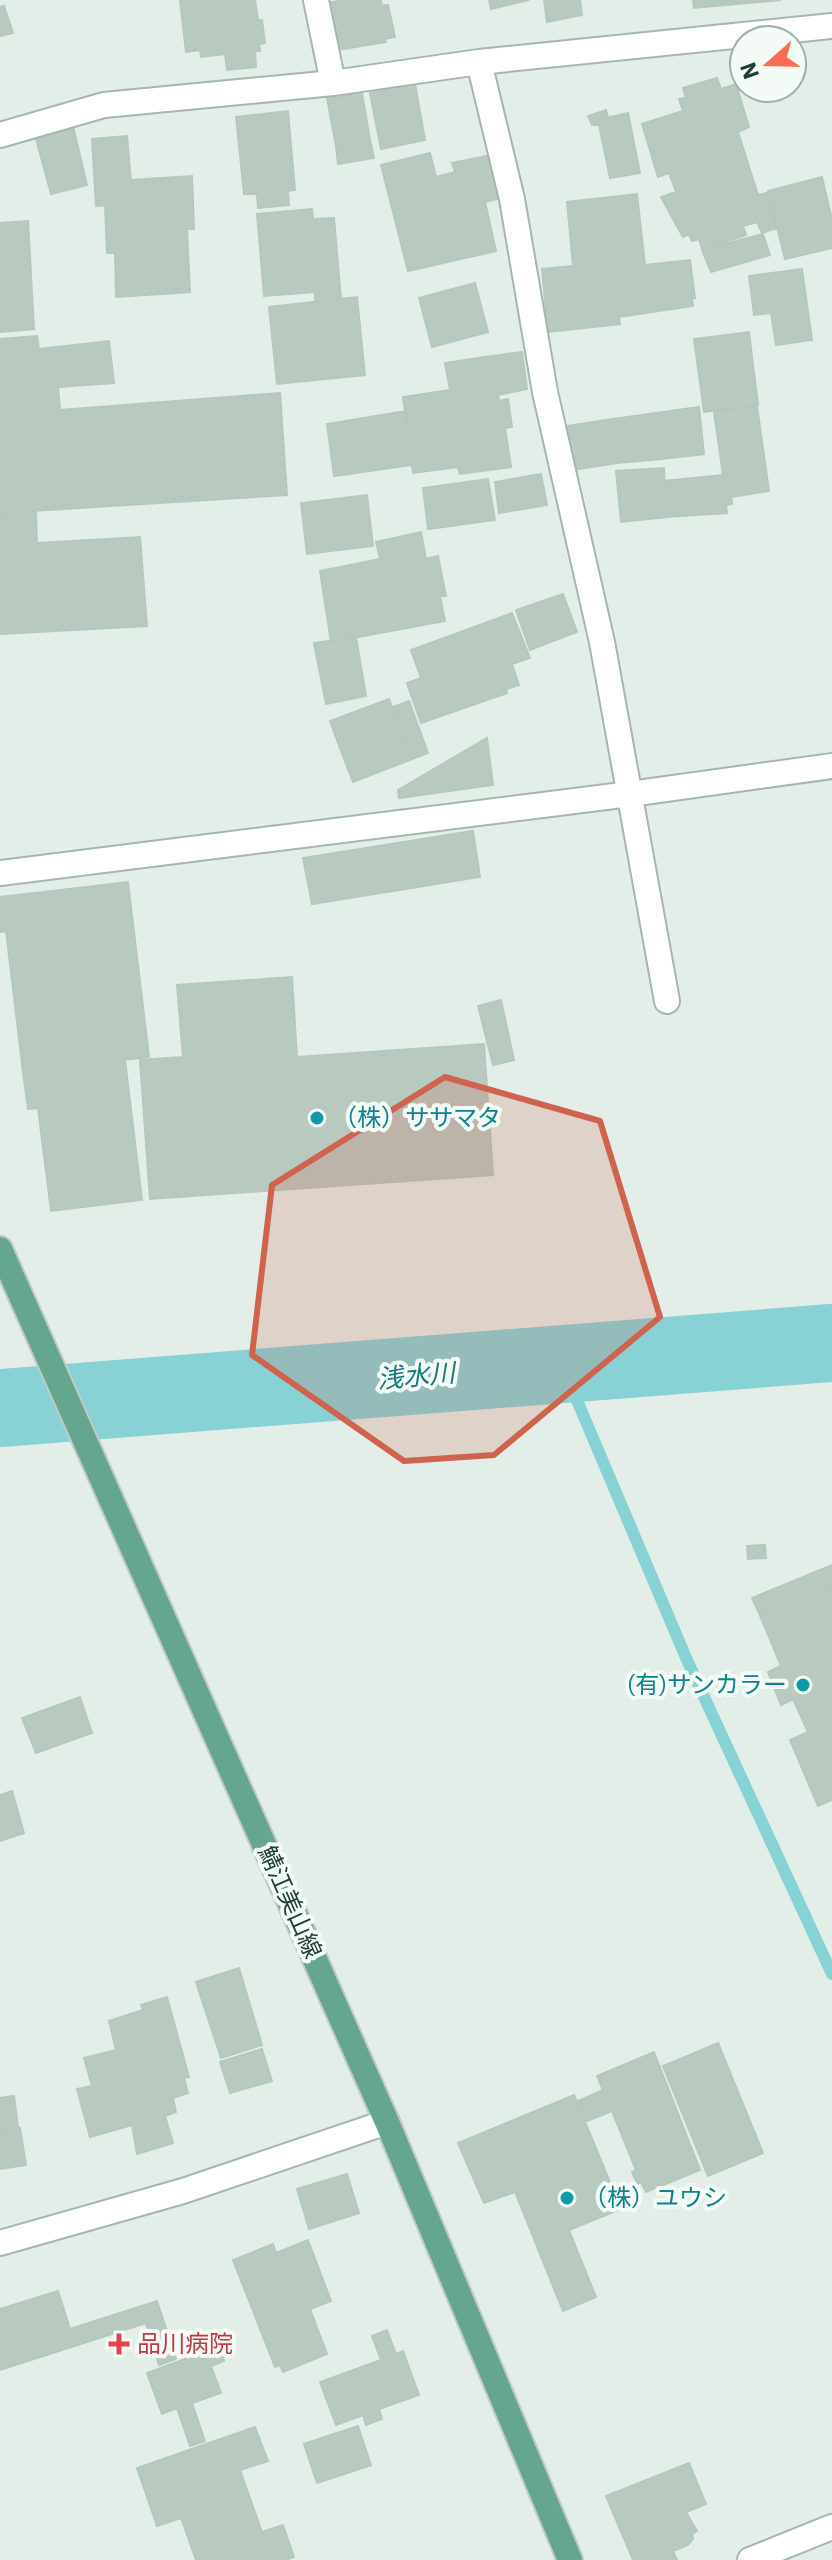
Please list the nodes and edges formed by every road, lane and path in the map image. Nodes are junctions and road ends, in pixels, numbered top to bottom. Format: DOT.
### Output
graph roads {
  1 [pos="316,0"];
  2 [pos="832,26"];
  3 [pos="479,62"];
  4 [pos="333,83"];
  5 [pos="0,135"];
  6 [pos="832,766"];
  7 [pos="630,794"];
  8 [pos="0,873"];
  9 [pos="667,1001"];
  10 [pos="0,1249"];
  11 [pos="387,2122"];
  12 [pos="0,2243"];
  13 [pos="832,2527"];
  14 [pos="570,2560"];
  15 [pos="750,2560"];
  1 -- 4 [label="street"];
  2 -- 3 [label="street"];
  3 -- 4 [label="street"];
  3 -- 7 [label="street"];
  4 -- 5 [label="street"];
  6 -- 7 [label="street"];
  7 -- 8 [label="street"];
  7 -- 9 [label="street"];
  10 -- 11 [label="main road, 鯖江美山線"];
  11 -- 12 [label="street"];
  11 -- 14 [label="main road, 鯖江美山線"];
  13 -- 15 [label="street"];
}
